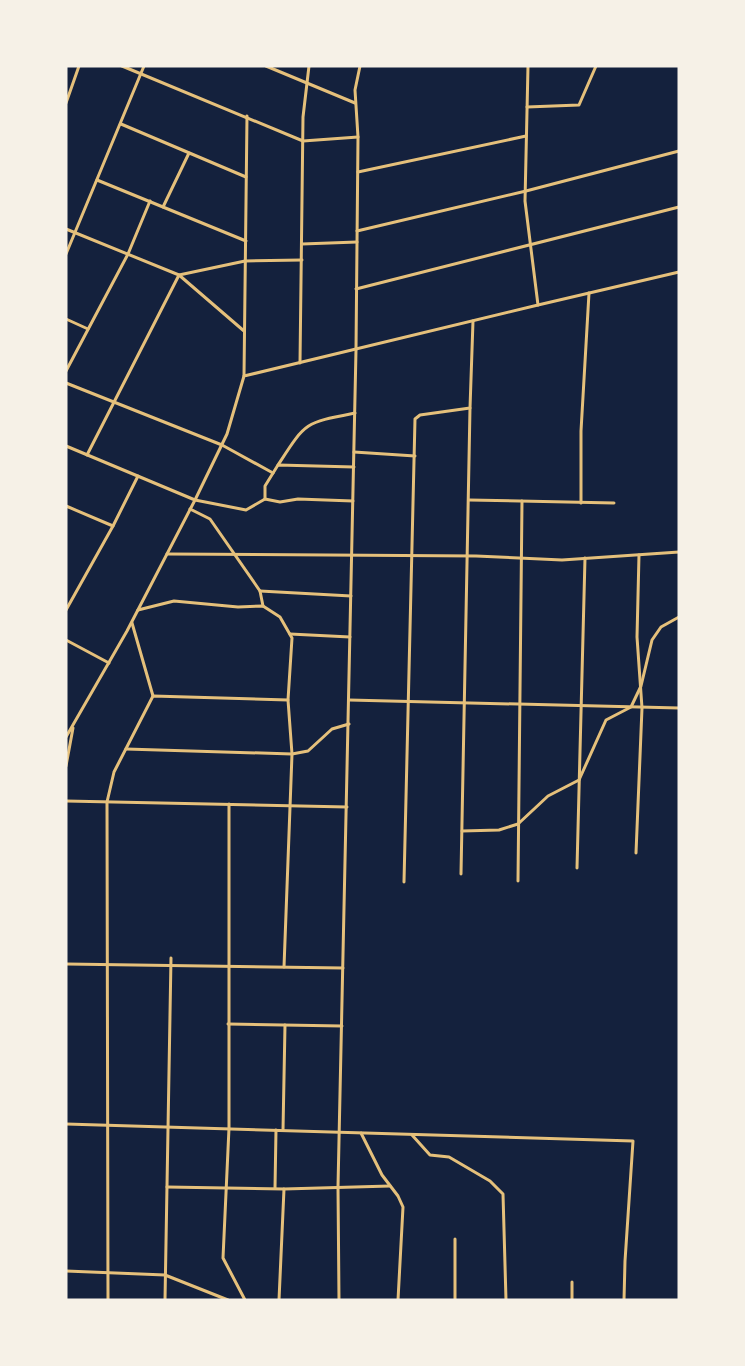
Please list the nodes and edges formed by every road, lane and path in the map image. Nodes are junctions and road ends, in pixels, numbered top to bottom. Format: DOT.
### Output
graph roads {
  1 [pos="79,66"];
  2 [pos="122,66"];
  3 [pos="144,66"];
  4 [pos="266,66"];
  5 [pos="308,66"];
  6 [pos="360,66"];
  7 [pos="528,66"];
  8 [pos="596,66"];
  9 [pos="141,74"];
  10 [pos="307,83"];
  11 [pos="66,103"];
  12 [pos="355,103"];
  13 [pos="527,106"];
  14 [pos="247,116"];
  15 [pos="120,124"];
  16 [pos="526,136"];
  17 [pos="358,137"];
  18 [pos="303,141"];
  19 [pos="679,151"];
  20 [pos="189,152"];
  21 [pos="358,172"];
  22 [pos="246,177"];
  23 [pos="98,180"];
  24 [pos="526,191"];
  25 [pos="150,201"];
  26 [pos="163,207"];
  27 [pos="679,207"];
  28 [pos="66,229"];
  29 [pos="357,230"];
  30 [pos="76,233"];
  31 [pos="246,241"];
  32 [pos="357,242"];
  33 [pos="302,244"];
  34 [pos="530,244"];
  35 [pos="66,254"];
  36 [pos="128,254"];
  37 [pos="302,260"];
  38 [pos="246,261"];
  39 [pos="679,272"];
  40 [pos="179,275"];
  41 [pos="356,289"];
  42 [pos="588,293"];
  43 [pos="538,304"];
  44 [pos="66,319"];
  45 [pos="473,321"];
  46 [pos="88,329"];
  47 [pos="245,331"];
  48 [pos="356,350"];
  49 [pos="300,363"];
  50 [pos="66,371"];
  51 [pos="244,376"];
  52 [pos="66,383"];
  53 [pos="114,403"];
  54 [pos="470,408"];
  55 [pos="355,413"];
  56 [pos="222,445"];
  57 [pos="66,446"];
  58 [pos="354,452"];
  59 [pos="87,455"];
  60 [pos="415,456"];
  61 [pos="278,465"];
  62 [pos="354,467"];
  63 [pos="273,473"];
  64 [pos="138,476"];
  65 [pos="265,499"];
  66 [pos="195,500"];
  67 [pos="469,500"];
  68 [pos="353,501"];
  69 [pos="522,502"];
  70 [pos="581,503"];
  71 [pos="614,503"];
  72 [pos="66,506"];
  73 [pos="190,509"];
  74 [pos="113,526"];
  75 [pos="679,552"];
  76 [pos="167,554"];
  77 [pos="235,555"];
  78 [pos="639,555"];
  79 [pos="352,556"];
  80 [pos="412,556"];
  81 [pos="467,556"];
  82 [pos="521,558"];
  83 [pos="585,558"];
  84 [pos="260,591"];
  85 [pos="351,596"];
  86 [pos="263,606"];
  87 [pos="66,610"];
  88 [pos="138,610"];
  89 [pos="679,616"];
  90 [pos="132,623"];
  91 [pos="290,634"];
  92 [pos="350,637"];
  93 [pos="66,640"];
  94 [pos="109,662"];
  95 [pos="641,686"];
  96 [pos="153,696"];
  97 [pos="288,700"];
  98 [pos="349,700"];
  99 [pos="408,701"];
  100 [pos="464,703"];
  101 [pos="520,704"];
  102 [pos="582,706"];
  103 [pos="631,707"];
  104 [pos="642,708"];
  105 [pos="679,708"];
  106 [pos="74,724"];
  107 [pos="349,724"];
  108 [pos="66,737"];
  109 [pos="126,749"];
  110 [pos="292,754"];
  111 [pos="66,766"];
  112 [pos="579,780"];
  113 [pos="66,801"];
  114 [pos="107,802"];
  115 [pos="229,804"];
  116 [pos="289,806"];
  117 [pos="347,807"];
  118 [pos="518,824"];
  119 [pos="462,831"];
  120 [pos="636,853"];
  121 [pos="577,868"];
  122 [pos="461,874"];
  123 [pos="518,881"];
  124 [pos="404,882"];
  125 [pos="171,958"];
  126 [pos="108,963"];
  127 [pos="66,964"];
  128 [pos="171,965"];
  129 [pos="228,966"];
  130 [pos="284,967"];
  131 [pos="344,968"];
  132 [pos="228,1024"];
  133 [pos="285,1025"];
  134 [pos="342,1026"];
  135 [pos="66,1124"];
  136 [pos="109,1125"];
  137 [pos="168,1128"];
  138 [pos="229,1128"];
  139 [pos="276,1130"];
  140 [pos="283,1130"];
  141 [pos="340,1132"];
  142 [pos="360,1132"];
  143 [pos="412,1134"];
  144 [pos="390,1186"];
  145 [pos="167,1187"];
  146 [pos="226,1187"];
  147 [pos="338,1187"];
  148 [pos="275,1188"];
  149 [pos="284,1188"];
  150 [pos="455,1239"];
  151 [pos="66,1271"];
  152 [pos="110,1272"];
  153 [pos="165,1275"];
  154 [pos="572,1282"];
  155 [pos="108,1300"];
  156 [pos="165,1300"];
  157 [pos="228,1300"];
  158 [pos="245,1300"];
  159 [pos="278,1300"];
  160 [pos="339,1300"];
  161 [pos="398,1300"];
  162 [pos="455,1300"];
  163 [pos="506,1300"];
  164 [pos="572,1300"];
  165 [pos="624,1300"];
  1 -- 11 [label="street"];
  2 -- 9 [label="street"];
  3 -- 9 [label="street"];
  4 -- 10 [label="street"];
  5 -- 10 [label="street"];
  6 -- 12 [label="street"];
  7 -- 13 [label="street"];
  8 -- 13 [label="street"];
  9 -- 14 [label="street"];
  9 -- 15 [label="street"];
  10 -- 12 [label="street"];
  10 -- 18 [label="street"];
  12 -- 17 [label="street"];
  13 -- 16 [label="street"];
  14 -- 18 [label="street"];
  14 -- 22 [label="street"];
  15 -- 20 [label="street"];
  15 -- 23 [label="street"];
  16 -- 21 [label="street"];
  16 -- 24 [label="street"];
  17 -- 18 [label="street"];
  17 -- 21 [label="street"];
  18 -- 33 [label="street"];
  19 -- 24 [label="street"];
  20 -- 22 [label="street"];
  20 -- 26 [label="street"];
  21 -- 29 [label="street"];
  22 -- 31 [label="street"];
  23 -- 25 [label="street"];
  23 -- 30 [label="street"];
  24 -- 29 [label="street"];
  24 -- 34 [label="street"];
  25 -- 26 [label="street"];
  25 -- 36 [label="street"];
  26 -- 31 [label="street"];
  27 -- 34 [label="street"];
  28 -- 30 [label="street"];
  29 -- 32 [label="street"];
  30 -- 35 [label="street"];
  30 -- 36 [label="street"];
  31 -- 38 [label="street"];
  32 -- 33 [label="street"];
  32 -- 41 [label="street"];
  33 -- 37 [label="street"];
  34 -- 41 [label="street"];
  34 -- 43 [label="street"];
  36 -- 40 [label="street"];
  36 -- 46 [label="street"];
  37 -- 38 [label="street"];
  37 -- 49 [label="street"];
  38 -- 40 [label="street"];
  38 -- 47 [label="street"];
  39 -- 42 [label="street"];
  40 -- 47 [label="street"];
  40 -- 53 [label="street"];
  41 -- 48 [label="street"];
  42 -- 43 [label="street"];
  42 -- 70 [label="street"];
  43 -- 45 [label="street"];
  44 -- 46 [label="street"];
  45 -- 48 [label="street"];
  45 -- 54 [label="street"];
  46 -- 50 [label="street"];
  47 -- 51 [label="street"];
  48 -- 49 [label="street"];
  48 -- 55 [label="street"];
  49 -- 51 [label="street"];
  51 -- 56 [label="street"];
  52 -- 53 [label="street"];
  53 -- 56 [label="street"];
  53 -- 59 [label="street"];
  54 -- 60 [label="street"];
  54 -- 67 [label="street"];
  55 -- 58 [label="street"];
  55 -- 61 [label="street"];
  56 -- 63 [label="street"];
  56 -- 66 [label="street"];
  57 -- 59 [label="street"];
  58 -- 60 [label="street"];
  58 -- 62 [label="street"];
  59 -- 64 [label="street"];
  60 -- 80 [label="street"];
  61 -- 62 [label="street"];
  61 -- 63 [label="street"];
  62 -- 68 [label="street"];
  63 -- 65 [label="street"];
  64 -- 66 [label="street"];
  64 -- 74 [label="street"];
  65 -- 66 [label="street"];
  65 -- 68 [label="street"];
  66 -- 73 [label="street"];
  67 -- 69 [label="street"];
  67 -- 81 [label="street"];
  68 -- 79 [label="street"];
  69 -- 70 [label="street"];
  69 -- 82 [label="street"];
  70 -- 71 [label="street"];
  72 -- 74 [label="street"];
  73 -- 76 [label="street"];
  73 -- 77 [label="street"];
  74 -- 87 [label="street"];
  75 -- 78 [label="street"];
  76 -- 77 [label="street"];
  76 -- 88 [label="street"];
  77 -- 79 [label="street"];
  77 -- 84 [label="street"];
  78 -- 83 [label="street"];
  78 -- 95 [label="street"];
  79 -- 80 [label="street"];
  79 -- 85 [label="street"];
  80 -- 81 [label="street"];
  80 -- 99 [label="street"];
  81 -- 82 [label="street"];
  81 -- 100 [label="street"];
  82 -- 83 [label="street"];
  82 -- 101 [label="street"];
  83 -- 102 [label="street"];
  84 -- 85 [label="street"];
  84 -- 86 [label="street"];
  85 -- 92 [label="street"];
  86 -- 88 [label="street"];
  86 -- 91 [label="street"];
  88 -- 90 [label="street"];
  89 -- 95 [label="street"];
  90 -- 94 [label="street"];
  90 -- 96 [label="street"];
  91 -- 92 [label="street"];
  91 -- 97 [label="street"];
  92 -- 98 [label="street"];
  93 -- 94 [label="street"];
  94 -- 106 [label="street"];
  95 -- 103 [label="street"];
  95 -- 104 [label="street"];
  96 -- 97 [label="street"];
  96 -- 109 [label="street"];
  97 -- 110 [label="street"];
  98 -- 99 [label="street"];
  98 -- 107 [label="street"];
  99 -- 100 [label="street"];
  99 -- 124 [label="street"];
  100 -- 101 [label="street"];
  100 -- 119 [label="street"];
  101 -- 102 [label="street"];
  101 -- 118 [label="street"];
  102 -- 103 [label="street"];
  102 -- 112 [label="street"];
  103 -- 104 [label="street"];
  103 -- 112 [label="street"];
  104 -- 105 [label="street"];
  104 -- 120 [label="street"];
  106 -- 108 [label="street"];
  106 -- 111 [label="street"];
  107 -- 110 [label="street"];
  107 -- 117 [label="street"];
  109 -- 110 [label="street"];
  109 -- 114 [label="street"];
  110 -- 116 [label="street"];
  112 -- 118 [label="street"];
  112 -- 121 [label="street"];
  113 -- 114 [label="street"];
  114 -- 115 [label="street"];
  114 -- 126 [label="street"];
  115 -- 116 [label="street"];
  115 -- 129 [label="street"];
  116 -- 117 [label="street"];
  116 -- 130 [label="street"];
  117 -- 131 [label="street"];
  118 -- 119 [label="street"];
  118 -- 123 [label="street"];
  119 -- 122 [label="street"];
  125 -- 128 [label="street"];
  126 -- 127 [label="street"];
  126 -- 128 [label="street"];
  126 -- 136 [label="street"];
  128 -- 129 [label="street"];
  128 -- 137 [label="street"];
  129 -- 130 [label="street"];
  129 -- 132 [label="street"];
  130 -- 131 [label="street"];
  131 -- 134 [label="street"];
  132 -- 133 [label="street"];
  132 -- 138 [label="street"];
  133 -- 134 [label="street"];
  133 -- 140 [label="street"];
  134 -- 141 [label="street"];
  135 -- 136 [label="street"];
  136 -- 137 [label="street"];
  136 -- 152 [label="street"];
  137 -- 138 [label="street"];
  137 -- 145 [label="street"];
  138 -- 139 [label="street"];
  138 -- 146 [label="street"];
  139 -- 140 [label="street"];
  139 -- 148 [label="street"];
  140 -- 141 [label="street"];
  141 -- 142 [label="street"];
  141 -- 147 [label="street"];
  142 -- 143 [label="street"];
  142 -- 144 [label="street"];
  143 -- 163 [label="street"];
  143 -- 165 [label="street"];
  144 -- 147 [label="street"];
  144 -- 161 [label="street"];
  145 -- 146 [label="street"];
  145 -- 153 [label="street"];
  146 -- 148 [label="street"];
  146 -- 158 [label="street"];
  147 -- 149 [label="street"];
  147 -- 160 [label="street"];
  148 -- 149 [label="street"];
  149 -- 159 [label="street"];
  150 -- 162 [label="street"];
  151 -- 152 [label="street"];
  152 -- 153 [label="street"];
  152 -- 155 [label="street"];
  153 -- 156 [label="street"];
  153 -- 157 [label="street"];
  154 -- 164 [label="street"];
}
